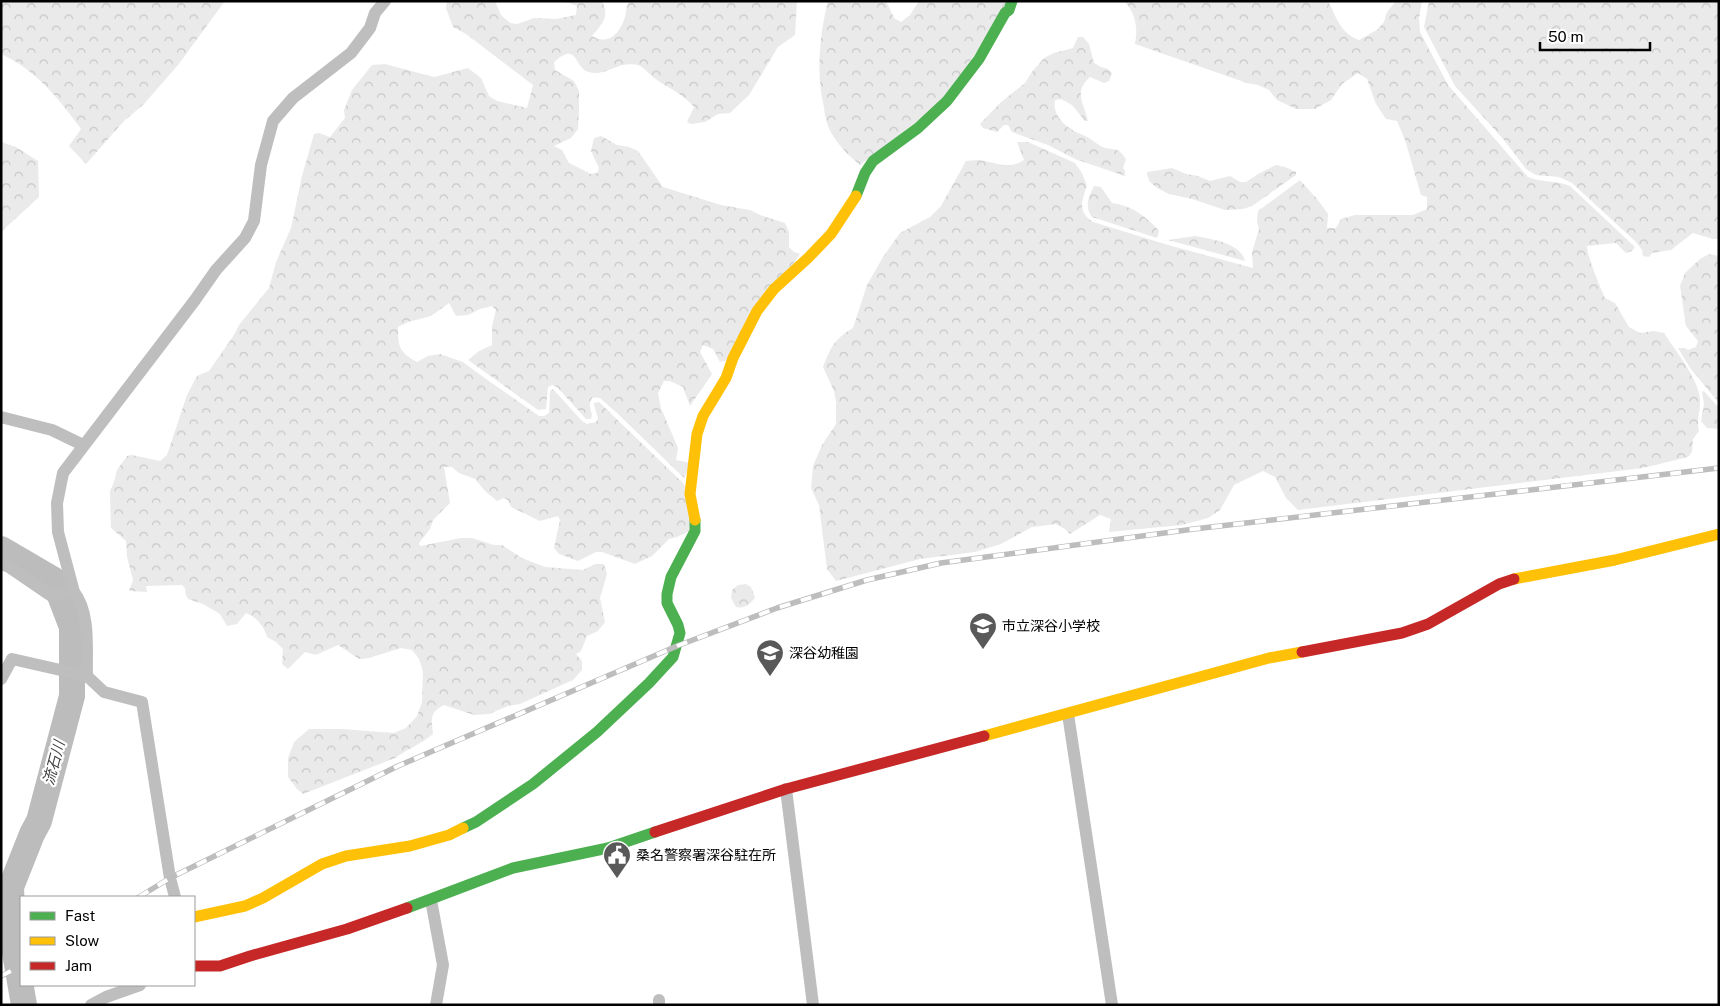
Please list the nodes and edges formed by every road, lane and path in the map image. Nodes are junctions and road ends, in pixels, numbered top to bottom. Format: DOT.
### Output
graph roads {
  1 [pos="385,1"];
  2 [pos="1012,1"];
  3 [pos="1,417"];
  4 [pos="83,445"];
  5 [pos="1719,534"];
  6 [pos="1,564"];
  7 [pos="74,592"];
  8 [pos="87,676"];
  9 [pos="1,679"];
  10 [pos="1068,714"];
  11 [pos="786,789"];
  12 [pos="175,896"];
  13 [pos="432,900"];
  14 [pos="195,917"];
  15 [pos="195,966"];
  16 [pos="137,986"];
  17 [pos="91,1005"];
  18 [pos="436,1005"];
  19 [pos="812,1005"];
  20 [pos="1112,1005"];
  1 -- 4 [label="street"];
  2 -- 14 [label="street"];
  3 -- 4 [label="street"];
  4 -- 7 [label="street"];
  5 -- 10 [label="street"];
  6 -- 7 [label="street"];
  7 -- 8 [label="street"];
  8 -- 9 [label="street"];
  8 -- 12 [label="street"];
  10 -- 11 [label="street"];
  10 -- 20 [label="street"];
  11 -- 13 [label="street"];
  11 -- 19 [label="street"];
  13 -- 15 [label="street"];
  13 -- 18 [label="street"];
  16 -- 17 [label="street"];
}
